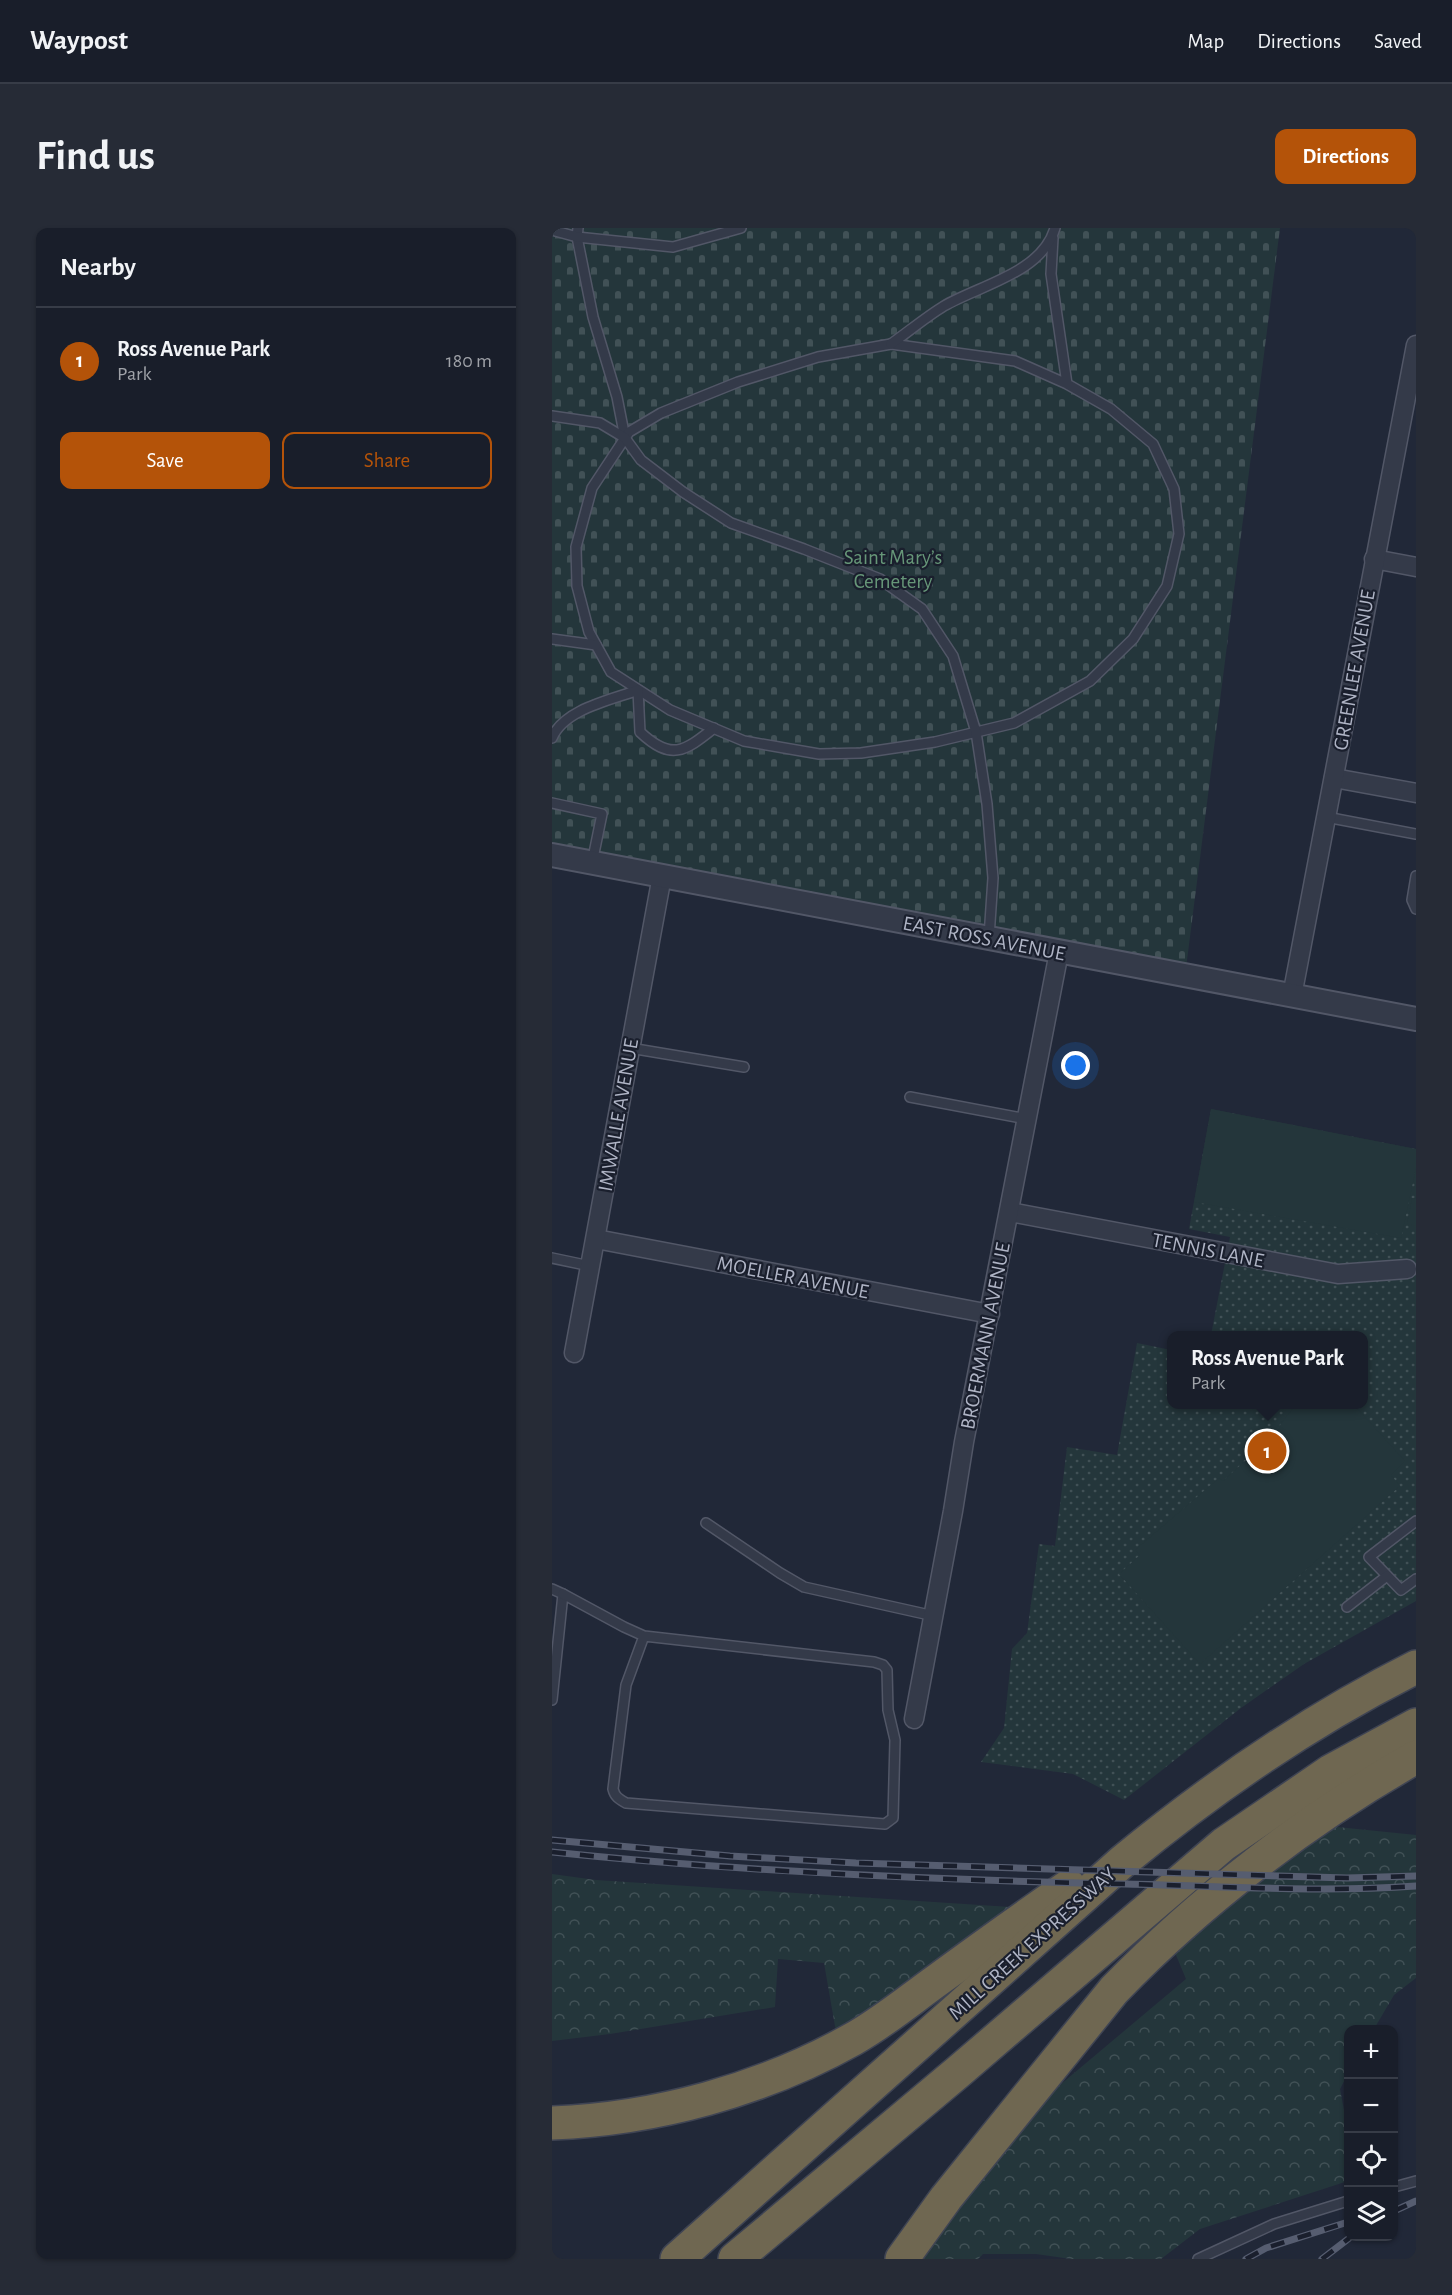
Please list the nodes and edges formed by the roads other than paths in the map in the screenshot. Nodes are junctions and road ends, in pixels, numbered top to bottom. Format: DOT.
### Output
graph roads {
  1 [pos="741,228"];
  2 [pos="552,230"];
  3 [pos="577,232"];
  4 [pos="1054,233"];
  5 [pos="891,344"];
  6 [pos="1416,345"];
  7 [pos="1067,384"];
  8 [pos="552,416"];
  9 [pos="625,438"];
  10 [pos="1374,559"];
  11 [pos="1416,567"];
  12 [pos="552,639"];
  13 [pos="596,645"];
  14 [pos="638,690"];
  15 [pos="714,728"];
  16 [pos="976,732"];
  17 [pos="552,738"];
  18 [pos="1334,778"];
  19 [pos="1416,793"];
  20 [pos="552,803"];
  21 [pos="1326,817"];
  22 [pos="1416,834"];
  23 [pos="552,855"];
  24 [pos="592,863"];
  25 [pos="662,876"];
  26 [pos="1416,876"];
  27 [pos="1416,909"];
  28 [pos="989,939"];
  29 [pos="1059,952"];
  30 [pos="1292,996"];
  31 [pos="1416,1019"];
  32 [pos="630,1048"];
  33 [pos="744,1067"];
  34 [pos="910,1096"];
  35 [pos="1027,1119"];
  36 [pos="1010,1212"];
  37 [pos="596,1239"];
  38 [pos="552,1258"];
  39 [pos="590,1266"];
  40 [pos="1407,1269"];
  41 [pos="990,1314"];
  42 [pos="574,1353"];
  43 [pos="1416,1521"];
  44 [pos="705,1523"];
  45 [pos="1387,1576"];
  46 [pos="1416,1579"];
  47 [pos="552,1589"];
  48 [pos="563,1594"];
  49 [pos="1347,1607"];
  50 [pos="934,1616"];
  51 [pos="644,1636"];
  52 [pos="1416,1667"];
  53 [pos="552,1700"];
  54 [pos="914,1719"];
  55 [pos="1416,1725"];
  56 [pos="1416,1757"];
  57 [pos="1122,1862"];
  58 [pos="552,2123"];
  59 [pos="1416,2181"];
  60 [pos="1398,2186"];
  61 [pos="1344,2202"];
  62 [pos="677,2259"];
  63 [pos="735,2259"];
  64 [pos="902,2259"];
  65 [pos="1198,2259"];
  1 -- 3 [label="lane"];
  2 -- 3 [label="lane"];
  3 -- 9 [label="lane"];
  4 -- 5 [label="lane"];
  4 -- 7 [label="lane"];
  5 -- 7 [label="lane"];
  5 -- 9 [label="lane"];
  6 -- 10 [label="street, GREENLEE AVENUE"];
  7 -- 16 [label="lane"];
  8 -- 9 [label="lane"];
  9 -- 13 [label="lane"];
  9 -- 16 [label="lane"];
  10 -- 11 [label="street"];
  10 -- 18 [label="street, GREENLEE AVENUE"];
  12 -- 13 [label="lane"];
  13 -- 14 [label="lane"];
  14 -- 15 [label="lane"];
  14 -- 15 [label="lane"];
  14 -- 17 [label="lane"];
  15 -- 16 [label="lane"];
  16 -- 28 [label="lane"];
  18 -- 19 [label="street"];
  18 -- 21 [label="street, GREENLEE AVENUE"];
  20 -- 24 [label="lane"];
  21 -- 22 [label="lane"];
  21 -- 30 [label="street, GREENLEE AVENUE"];
  23 -- 24 [label="street, EAST ROSS AVENUE"];
  24 -- 25 [label="street, EAST ROSS AVENUE"];
  25 -- 28 [label="street, EAST ROSS AVENUE"];
  25 -- 32 [label="street, IMWALLE AVENUE"];
  26 -- 27 [label="lane"];
  28 -- 29 [label="street, EAST ROSS AVENUE"];
  29 -- 30 [label="street, EAST ROSS AVENUE"];
  29 -- 35 [label="street, BROERMANN AVENUE"];
  30 -- 31 [label="street, EAST ROSS AVENUE"];
  32 -- 33 [label="lane"];
  32 -- 37 [label="street, IMWALLE AVENUE"];
  34 -- 35 [label="lane"];
  35 -- 36 [label="street, BROERMANN AVENUE"];
  36 -- 40 [label="street, TENNIS LANE"];
  36 -- 41 [label="street, BROERMANN AVENUE"];
  37 -- 39 [label="street, IMWALLE AVENUE"];
  37 -- 41 [label="street, MOELLER AVENUE"];
  38 -- 39 [label="lane"];
  39 -- 42 [label="street, IMWALLE AVENUE"];
  41 -- 50 [label="street, BROERMANN AVENUE"];
  43 -- 45 [label="lane"];
  44 -- 50 [label="lane"];
  45 -- 46 [label="lane"];
  45 -- 49 [label="lane"];
  47 -- 48 [label="lane"];
  48 -- 51 [label="lane"];
  48 -- 53 [label="lane"];
  50 -- 54 [label="street, BROERMANN AVENUE"];
  51 -- 51 [label="lane"];
  52 -- 57 [label="highway, MILL CREEK EXPRESSWAY"];
  55 -- 63 [label="highway"];
  56 -- 64 [label="highway"];
  57 -- 58 [label="highway"];
  57 -- 62 [label="highway, MILL CREEK EXPRESSWAY"];
  59 -- 60 [label="lane"];
  61 -- 65 [label="lane"];
}
